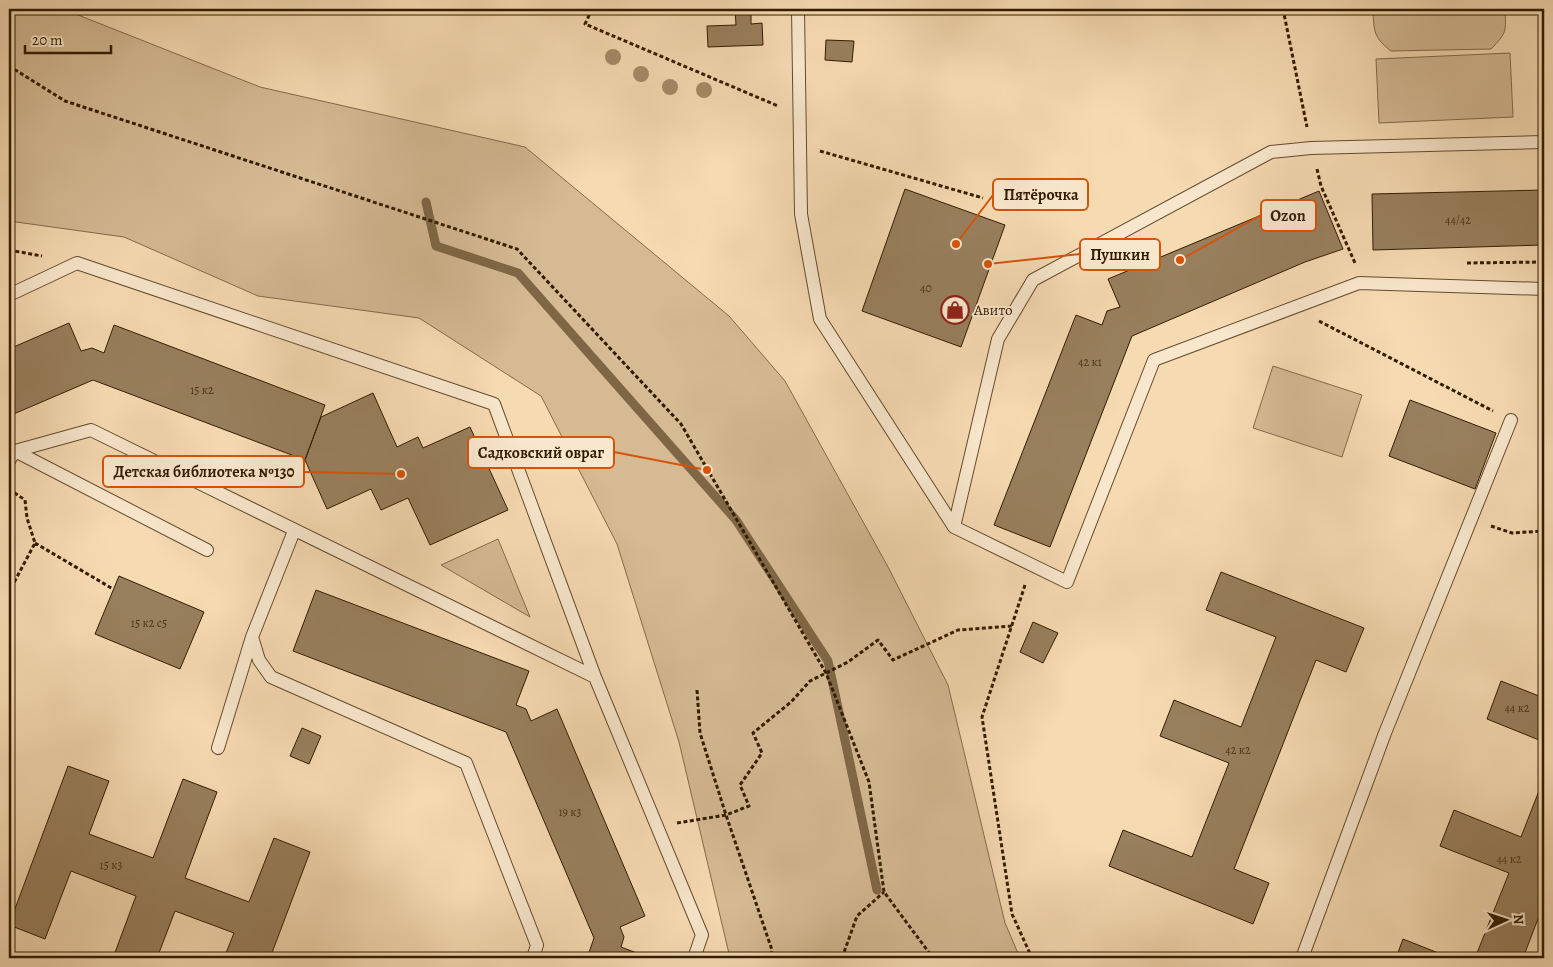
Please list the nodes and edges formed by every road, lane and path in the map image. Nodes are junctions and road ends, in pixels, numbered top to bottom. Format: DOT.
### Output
graph roads {
  1 [pos="592,9"];
  2 [pos="798,9"];
  3 [pos="1282,9"];
  4 [pos="9,66"];
  5 [pos="799,115"];
  6 [pos="1544,142"];
  7 [pos="800,145"];
  8 [pos="1311,148"];
  9 [pos="1321,186"];
  10 [pos="983,198"];
  11 [pos="1357,266"];
  12 [pos="1544,288"];
  13 [pos="9,295"];
  14 [pos="1294,308"];
  15 [pos="1511,420"];
  16 [pos="12,456"];
  17 [pos="9,489"];
  18 [pos="1472,519"];
  19 [pos="954,527"];
  20 [pos="294,531"];
  21 [pos="1544,531"];
  22 [pos="35,543"];
  23 [pos="206,550"];
  24 [pos="1031,565"];
  25 [pos="114,589"];
  26 [pos="9,592"];
  27 [pos="1012,626"];
  28 [pos="252,636"];
  29 [pos="826,673"];
  30 [pos="595,677"];
  31 [pos="697,690"];
  32 [pos="218,748"];
  33 [pos="726,815"];
  34 [pos="657,826"];
  35 [pos="884,892"];
  36 [pos="533,958"];
  37 [pos="694,958"];
  38 [pos="771,958"];
  39 [pos="842,958"];
  40 [pos="934,958"];
  41 [pos="1032,958"];
  42 [pos="1302,958"];
  1 -- 5 [label="path"];
  2 -- 5 [label="lane"];
  3 -- 8 [label="path"];
  4 -- 29 [label="path"];
  5 -- 7 [label="lane"];
  6 -- 8 [label="lane"];
  7 -- 10 [label="path"];
  7 -- 19 [label="lane"];
  8 -- 19 [label="lane"];
  9 -- 11 [label="path"];
  12 -- 14 [label="lane"];
  13 -- 30 [label="lane"];
  14 -- 15 [label="path"];
  14 -- 24 [label="lane"];
  15 -- 18 [label="lane"];
  16 -- 20 [label="lane"];
  16 -- 23 [label="lane"];
  17 -- 22 [label="path"];
  18 -- 21 [label="path"];
  18 -- 42 [label="lane"];
  19 -- 24 [label="lane"];
  20 -- 28 [label="lane"];
  20 -- 30 [label="lane"];
  22 -- 25 [label="path"];
  22 -- 26 [label="path"];
  24 -- 27 [label="path"];
  27 -- 29 [label="path"];
  27 -- 41 [label="path"];
  28 -- 32 [label="lane"];
  28 -- 36 [label="lane"];
  29 -- 33 [label="path"];
  29 -- 35 [label="path"];
  30 -- 34 [label="lane"];
  31 -- 33 [label="path"];
  33 -- 34 [label="path"];
  33 -- 38 [label="path"];
  34 -- 37 [label="lane"];
  35 -- 39 [label="path"];
  35 -- 40 [label="path"];
}
